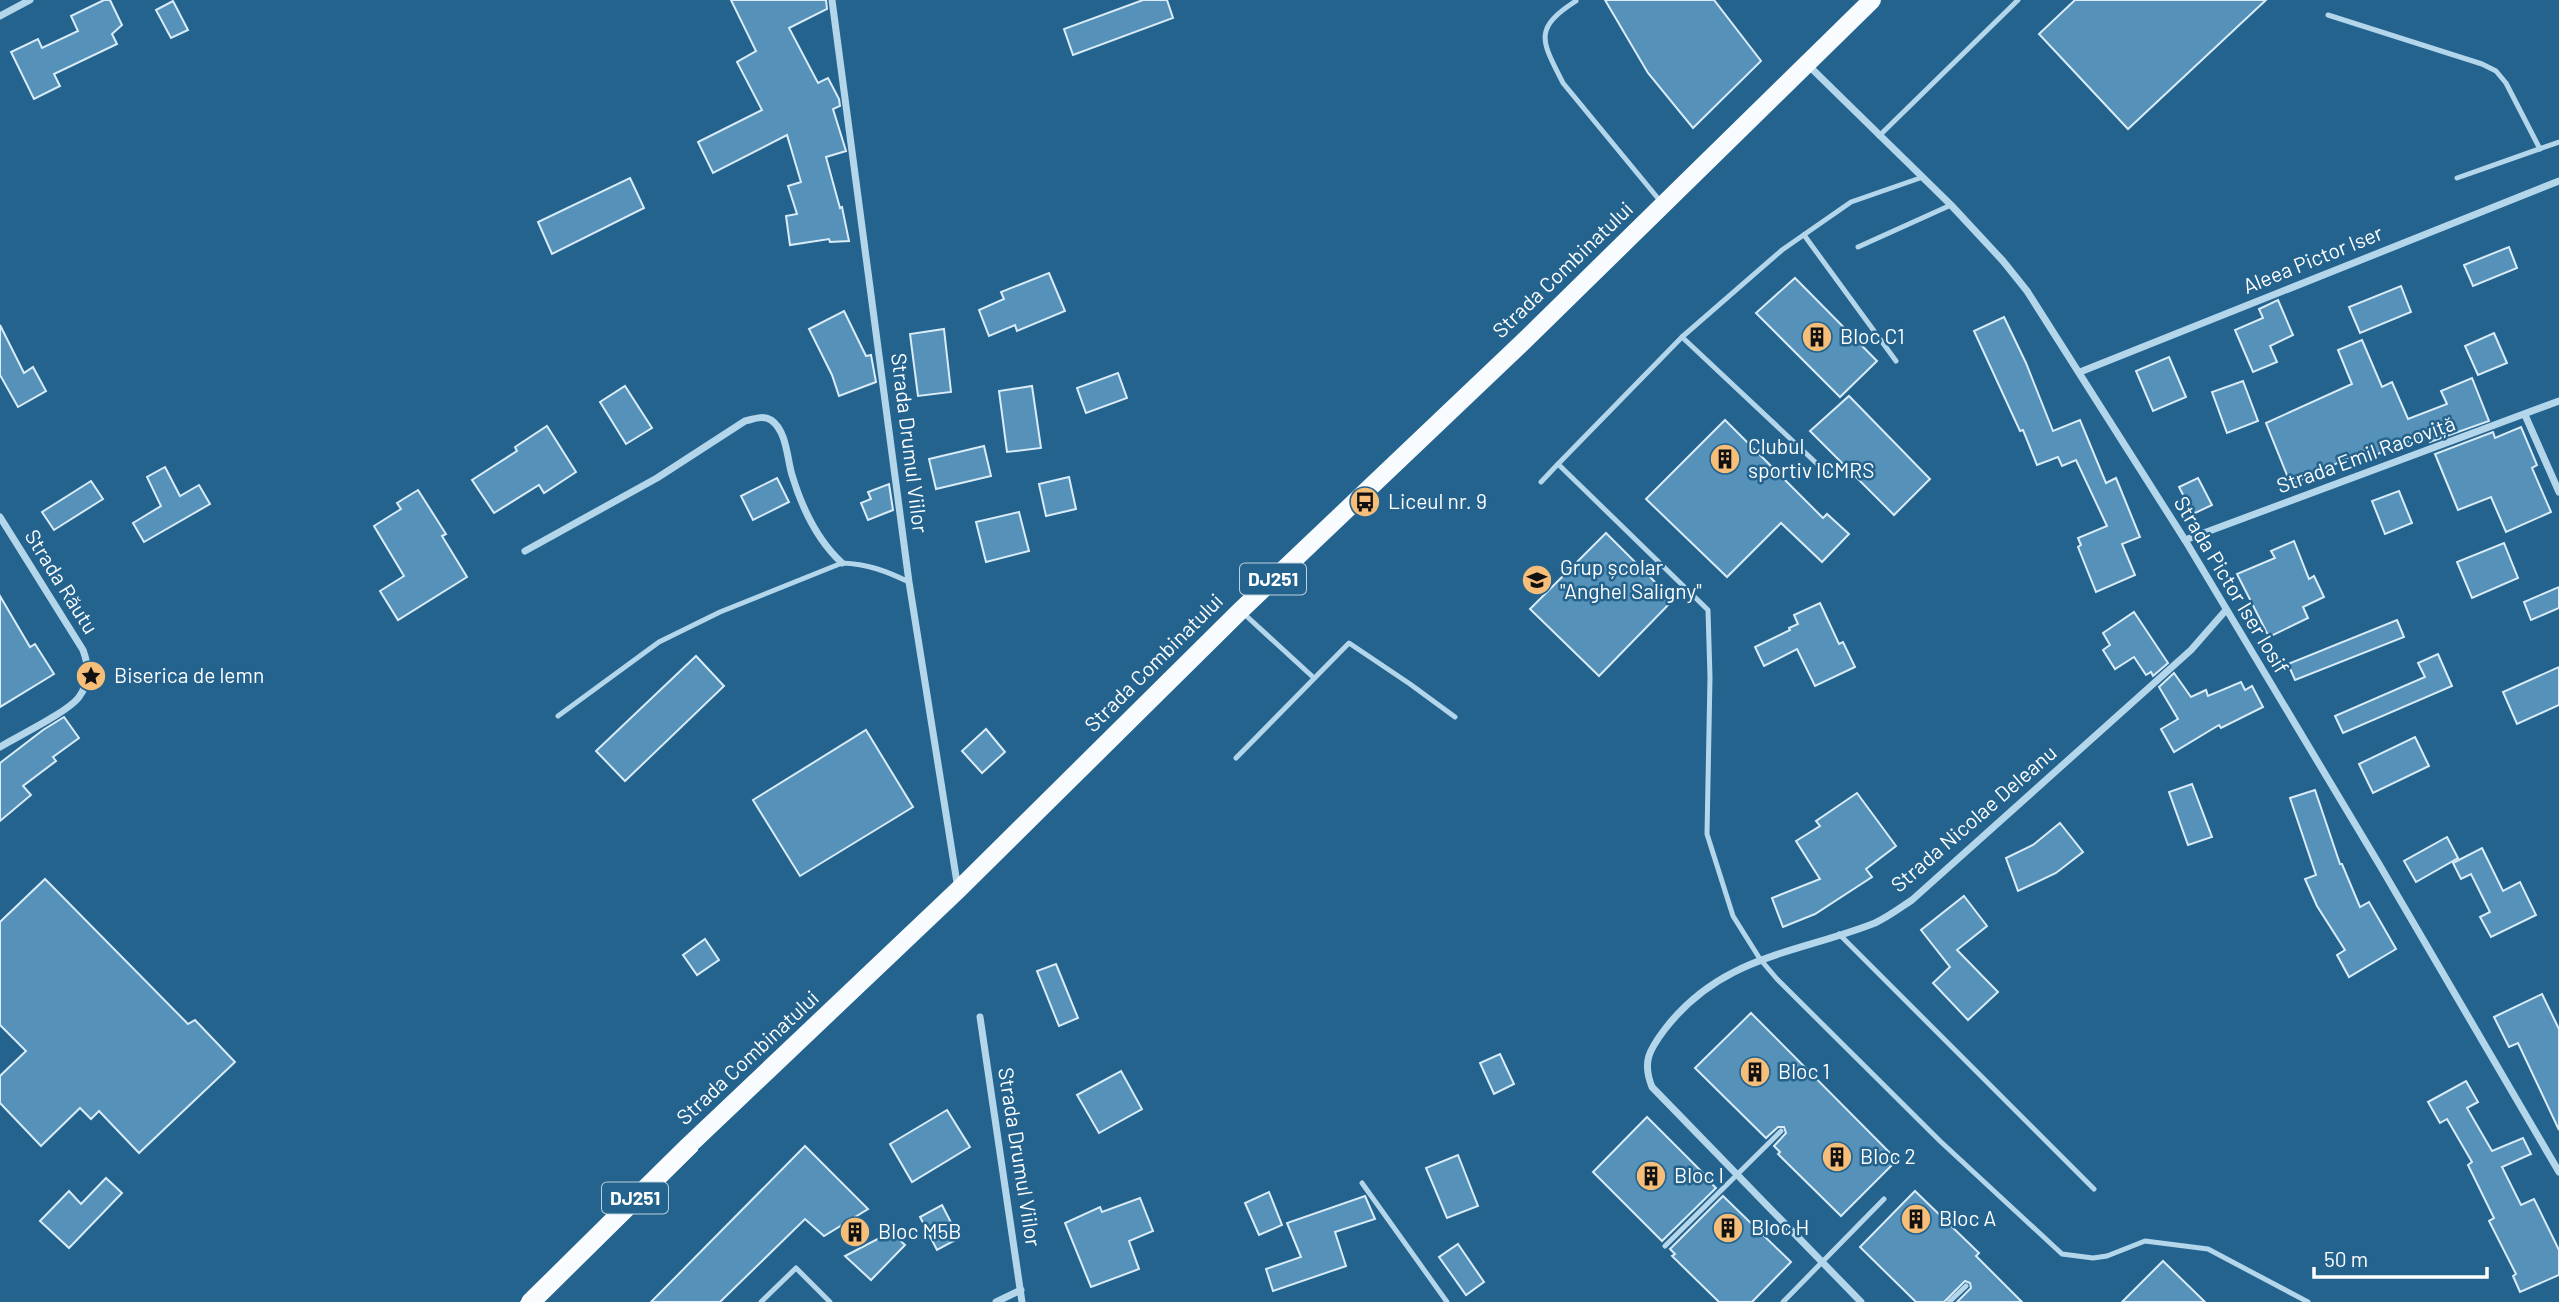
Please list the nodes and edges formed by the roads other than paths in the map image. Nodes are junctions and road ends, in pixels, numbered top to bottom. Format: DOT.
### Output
graph roads {
  1 [pos="30,0"];
  2 [pos="832,0"];
  3 [pos="1872,0"];
  4 [pos="2018,0"];
  5 [pos="1576,1"];
  6 [pos="2328,15"];
  7 [pos="0,16"];
  8 [pos="1808,65"];
  9 [pos="1879,136"];
  10 [pos="2559,142"];
  11 [pos="2540,149"];
  12 [pos="1923,177"];
  13 [pos="2457,178"];
  14 [pos="2559,181"];
  15 [pos="1663,205"];
  16 [pos="1951,205"];
  17 [pos="1804,234"];
  18 [pos="1858,247"];
  19 [pos="1682,337"];
  20 [pos="1896,361"];
  21 [pos="2080,372"];
  22 [pos="2559,401"];
  23 [pos="2525,415"];
  24 [pos="1558,464"];
  25 [pos="1830,475"];
  26 [pos="1541,482"];
  27 [pos="2559,492"];
  28 [pos="0,517"];
  29 [pos="2185,540"];
  30 [pos="525,551"];
  31 [pos="842,563"];
  32 [pos="909,582"];
  33 [pos="2226,610"];
  34 [pos="1240,611"];
  35 [pos="1314,678"];
  36 [pos="558,716"];
  37 [pos="1455,717"];
  38 [pos="0,747"];
  39 [pos="1236,758"];
  40 [pos="958,890"];
  41 [pos="1839,934"];
  42 [pos="1760,959"];
  43 [pos="980,1017"];
  44 [pos="1781,1131"];
  45 [pos="2559,1172"];
  46 [pos="1737,1175"];
  47 [pos="1362,1183"];
  48 [pos="2094,1189"];
  49 [pos="1884,1199"];
  50 [pos="1665,1246"];
  51 [pos="1822,1261"];
  52 [pos="1966,1286"];
  53 [pos="1021,1290"];
  54 [pos="530,1302"];
  55 [pos="761,1302"];
  56 [pos="830,1302"];
  57 [pos="996,1302"];
  58 [pos="1022,1302"];
  59 [pos="1447,1302"];
  60 [pos="1783,1302"];
  61 [pos="1861,1302"];
  62 [pos="1949,1302"];
  63 [pos="2308,1302"];
  1 -- 7 [label="street"];
  2 -- 32 [label="street, Strada Drumul Viilor"];
  3 -- 8 [label="main road, Strada Combinatului / DJ251"];
  4 -- 9 [label="lane"];
  5 -- 15 [label="lane"];
  6 -- 11 [label="lane"];
  8 -- 9 [label="street, Strada Pictor Iser Iosif"];
  8 -- 15 [label="main road, Strada Combinatului / DJ251"];
  9 -- 12 [label="street, Strada Pictor Iser Iosif"];
  10 -- 11 [label="lane"];
  11 -- 13 [label="lane"];
  12 -- 16 [label="street, Strada Pictor Iser Iosif"];
  12 -- 17 [label="lane"];
  14 -- 21 [label="street, Aleea Pictor Iser"];
  15 -- 34 [label="main road, Strada Combinatului / DJ251"];
  16 -- 18 [label="lane"];
  16 -- 21 [label="street, Strada Pictor Iser Iosif"];
  17 -- 19 [label="lane"];
  17 -- 20 [label="lane"];
  19 -- 24 [label="lane"];
  19 -- 25 [label="lane"];
  21 -- 29 [label="street, Strada Pictor Iser Iosif"];
  22 -- 23 [label="street, Strada Emil Racoviță"];
  23 -- 27 [label="street"];
  23 -- 29 [label="street, Strada Emil Racoviță"];
  24 -- 26 [label="lane"];
  24 -- 42 [label="lane"];
  28 -- 38 [label="street, Strada Răutu"];
  29 -- 33 [label="street, Strada Pictor Iser Iosif"];
  30 -- 31 [label="street"];
  31 -- 32 [label="lane"];
  31 -- 36 [label="lane"];
  32 -- 40 [label="street, Strada Drumul Viilor"];
  33 -- 41 [label="street, Strada Nicolae Deleanu"];
  33 -- 45 [label="street, Strada Pictor Iser Iosif"];
  34 -- 35 [label="lane"];
  34 -- 40 [label="main road, Strada Combinatului / DJ251"];
  35 -- 37 [label="lane"];
  35 -- 39 [label="lane"];
  40 -- 54 [label="main road, Strada Combinatului / DJ251"];
  41 -- 42 [label="street, Strada Nicolae Deleanu"];
  41 -- 48 [label="lane"];
  42 -- 46 [label="street, Strada Nicolae Deleanu"];
  42 -- 63 [label="lane"];
  43 -- 53 [label="street, Strada Drumul Viilor"];
  44 -- 46 [label="lane"];
  46 -- 50 [label="lane"];
  46 -- 51 [label="street, Strada Nicolae Deleanu"];
  47 -- 59 [label="lane"];
  49 -- 51 [label="lane"];
  51 -- 60 [label="lane"];
  51 -- 61 [label="street, Strada Nicolae Deleanu"];
  52 -- 62 [label="lane"];
  53 -- 57 [label="street"];
  53 -- 58 [label="street, Strada Drumul Viilor"];
  55 -- 56 [label="lane"];
}
